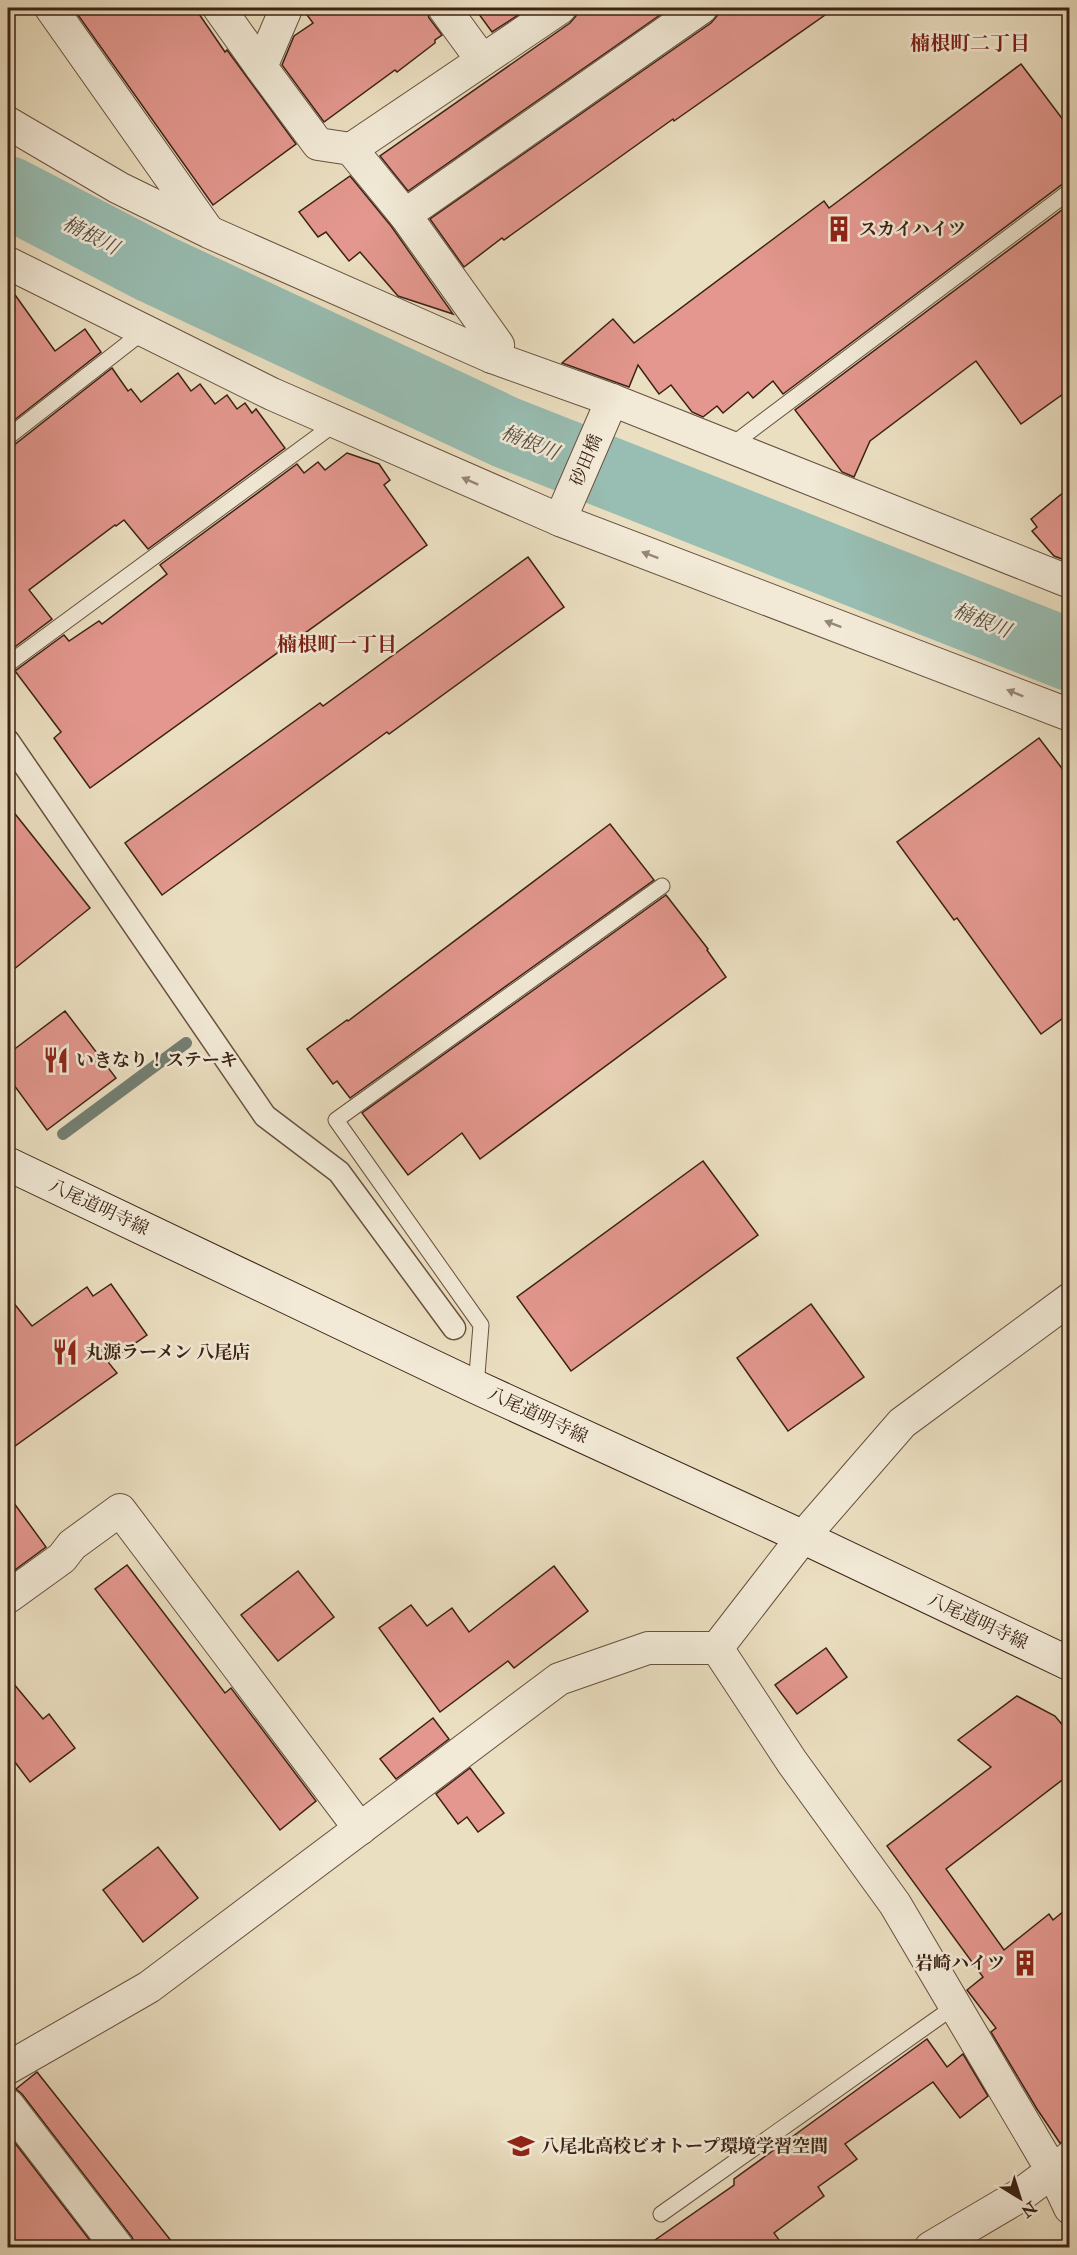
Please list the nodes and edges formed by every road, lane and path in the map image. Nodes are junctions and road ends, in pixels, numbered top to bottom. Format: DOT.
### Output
graph roads {
  1 [pos="51,8"];
  2 [pos="219,8"];
  3 [pos="444,8"];
  4 [pos="560,8"];
  5 [pos="701,8"];
  6 [pos="285,11"];
  7 [pos="482,60"];
  8 [pos="261,67"];
  9 [pos="8,123"];
  10 [pos="351,149"];
  11 [pos="1070,191"];
  12 [pos="405,215"];
  13 [pos="208,232"];
  14 [pos="8,263"];
  15 [pos="144,331"];
  16 [pos="492,357"];
  17 [pos="612,400"];
  18 [pos="336,423"];
  19 [pos="8,437"];
  20 [pos="729,447"];
  21 [pos="560,520"];
  22 [pos="1070,582"];
  23 [pos="8,664"];
  24 [pos="1070,715"];
  25 [pos="8,741"];
  26 [pos="662,885"];
  27 [pos="8,1164"];
  28 [pos="1070,1299"];
  29 [pos="454,1328"];
  30 [pos="476,1387"];
  31 [pos="803,1537"];
  32 [pos="8,1597"];
  33 [pos="717,1648"];
  34 [pos="1070,1664"];
  35 [pos="360,1828"];
  36 [pos="955,2006"];
  37 [pos="8,2068"];
  38 [pos="8,2105"];
  39 [pos="1061,2165"];
  40 [pos="1070,2208"];
  41 [pos="661,2214"];
  42 [pos="118,2247"];
  43 [pos="931,2247"];
  1 -- 13 [label="street"];
  2 -- 8 [label="street"];
  3 -- 7 [label="street"];
  4 -- 7 [label="street"];
  5 -- 12 [label="street"];
  6 -- 8 [label="street"];
  7 -- 10 [label="street"];
  8 -- 10 [label="street"];
  9 -- 13 [label="street"];
  10 -- 12 [label="street"];
  11 -- 20 [label="lane"];
  12 -- 16 [label="street"];
  13 -- 16 [label="street"];
  14 -- 15 [label="street"];
  15 -- 18 [label="street"];
  15 -- 19 [label="lane"];
  16 -- 17 [label="street"];
  17 -- 20 [label="street"];
  17 -- 21 [label="street, 砂田橋"];
  21 -- 18 [label="street, one-way"];
  18 -- 23 [label="lane"];
  20 -- 22 [label="street"];
  24 -- 21 [label="street, one-way"];
  25 -- 29 [label="street"];
  26 -- 30 [label="lane"];
  27 -- 30 [label="main road, 八尾道明寺線"];
  28 -- 31 [label="street"];
  30 -- 31 [label="main road, 八尾道明寺線"];
  31 -- 33 [label="street"];
  31 -- 34 [label="main road, 八尾道明寺線"];
  32 -- 35 [label="street"];
  33 -- 35 [label="street"];
  33 -- 36 [label="street"];
  35 -- 37 [label="street"];
  36 -- 39 [label="street"];
  36 -- 41 [label="lane"];
  38 -- 42 [label="street"];
  39 -- 40 [label="street"];
  39 -- 43 [label="main road"];
}
